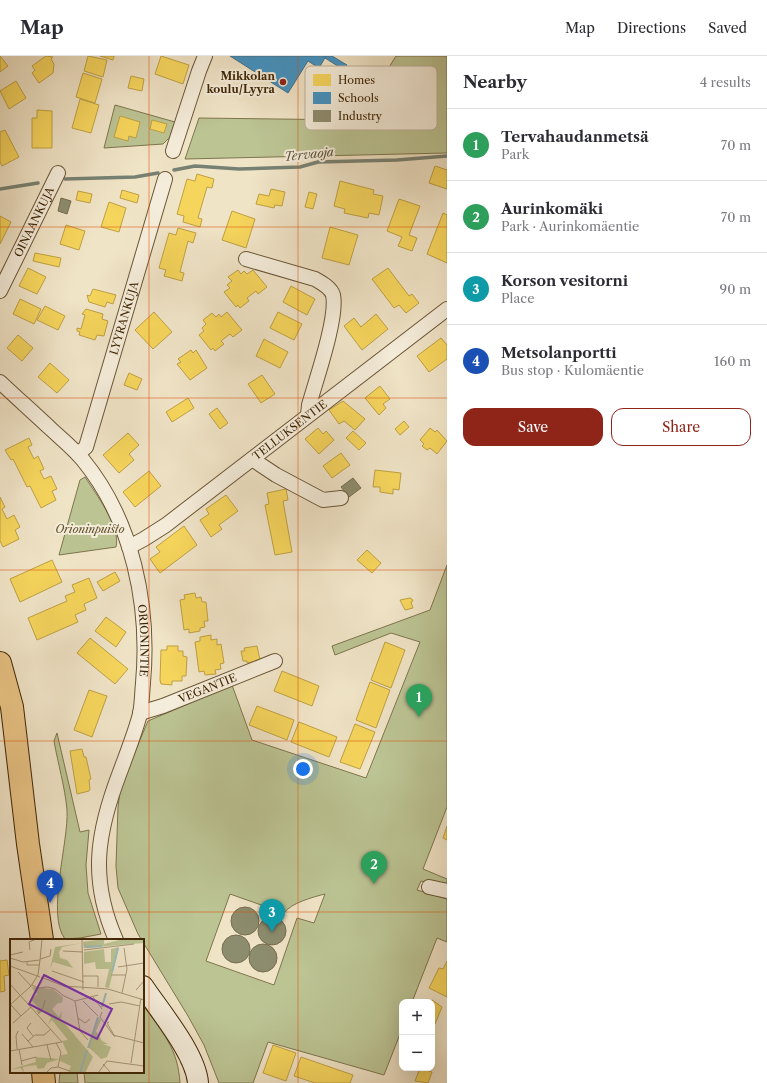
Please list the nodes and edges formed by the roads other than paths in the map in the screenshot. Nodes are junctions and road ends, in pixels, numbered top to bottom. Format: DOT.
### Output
graph roads {
  1 [pos="205,56"];
  2 [pos="173,151"];
  3 [pos="58,173"];
  4 [pos="165,179"];
  5 [pos="246,258"];
  6 [pos="0,291"];
  7 [pos="447,309"];
  8 [pos="0,382"];
  9 [pos="308,414"];
  10 [pos="78,454"];
  11 [pos="252,459"];
  12 [pos="341,498"];
  13 [pos="129,547"];
  14 [pos="275,661"];
  15 [pos="0,663"];
  16 [pos="0,709"];
  17 [pos="140,713"];
  18 [pos="19,768"];
  19 [pos="28,844"];
  20 [pos="429,887"];
  21 [pos="447,891"];
  22 [pos="31,939"];
  23 [pos="42,939"];
  24 [pos="116,939"];
  25 [pos="144,987"];
  26 [pos="43,1073"];
  27 [pos="46,1073"];
  28 [pos="45,1083"];
  29 [pos="198,1083"];
  1 -- 2 [label="street"];
  3 -- 6 [label="street, OINAANKUJA"];
  4 -- 10 [label="street, LYYRANKUJA"];
  5 -- 9 [label="street"];
  7 -- 9 [label="street, TELLUKSENTIE"];
  8 -- 10 [label="street, ORIONINTIE"];
  9 -- 11 [label="street, TELLUKSENTIE"];
  10 -- 13 [label="street, ORIONINTIE"];
  11 -- 12 [label="street"];
  11 -- 13 [label="street, TELLUKSENTIE"];
  13 -- 17 [label="street, ORIONINTIE"];
  14 -- 17 [label="street, VEGANTIE"];
  15 -- 18 [label="main road"];
  16 -- 18 [label="main road"];
  17 -- 24 [label="street, ORIONINTIE"];
  18 -- 19 [label="main road"];
  19 -- 22 [label="main road"];
  19 -- 23 [label="main road"];
  20 -- 21 [label="street"];
  25 -- 29 [label="main road"];
  26 -- 28 [label="main road"];
  27 -- 28 [label="main road"];
}
